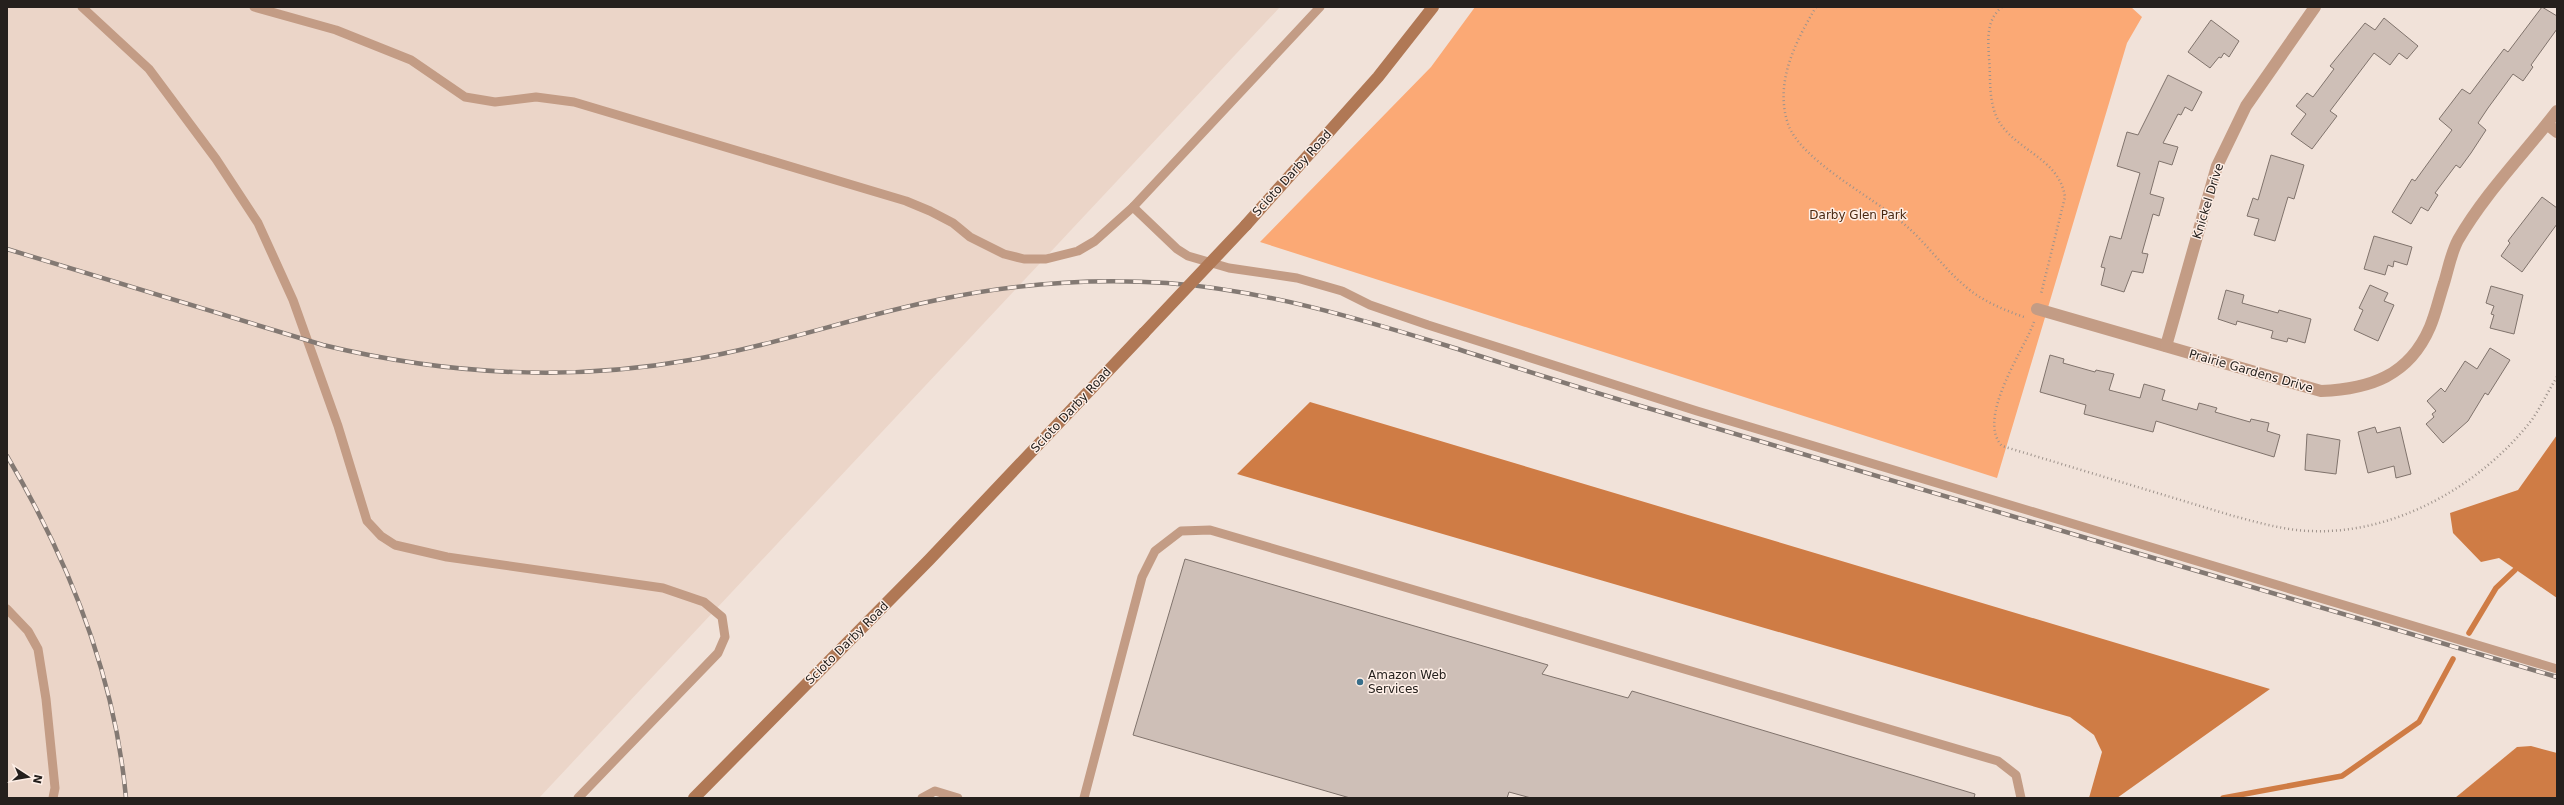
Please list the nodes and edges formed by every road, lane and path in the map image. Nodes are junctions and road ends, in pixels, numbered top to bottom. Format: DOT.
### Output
graph roads {
  1 [pos="82,7"];
  2 [pos="254,7"];
  3 [pos="1320,7"];
  4 [pos="1433,7"];
  5 [pos="1816,7"];
  6 [pos="2002,7"];
  7 [pos="2316,7"];
  8 [pos="2557,111"];
  9 [pos="2547,124"];
  10 [pos="2557,132"];
  11 [pos="1133,207"];
  12 [pos="2037,309"];
  13 [pos="2166,346"];
  14 [pos="2557,376"];
  15 [pos="7,608"];
  16 [pos="2557,669"];
  17 [pos="53,798"];
  18 [pos="578,798"];
  19 [pos="694,798"];
  20 [pos="922,798"];
  21 [pos="958,798"];
  22 [pos="1084,798"];
  23 [pos="2021,798"];
  1 -- 18 [label="lane"];
  2 -- 11 [label="lane"];
  3 -- 11 [label="lane"];
  4 -- 19 [label="main road, Scioto Darby Road, bridge"];
  5 -- 14 [label="path"];
  6 -- 12 [label="path"];
  7 -- 13 [label="street, Knickel Drive"];
  8 -- 9 [label="street, Prairie Gardens Drive"];
  9 -- 10 [label="street"];
  9 -- 13 [label="street, Prairie Gardens Drive"];
  11 -- 16 [label="lane"];
  12 -- 13 [label="street, Prairie Gardens Drive"];
  15 -- 17 [label="lane"];
  20 -- 21 [label="lane"];
  22 -- 23 [label="lane"];
}
